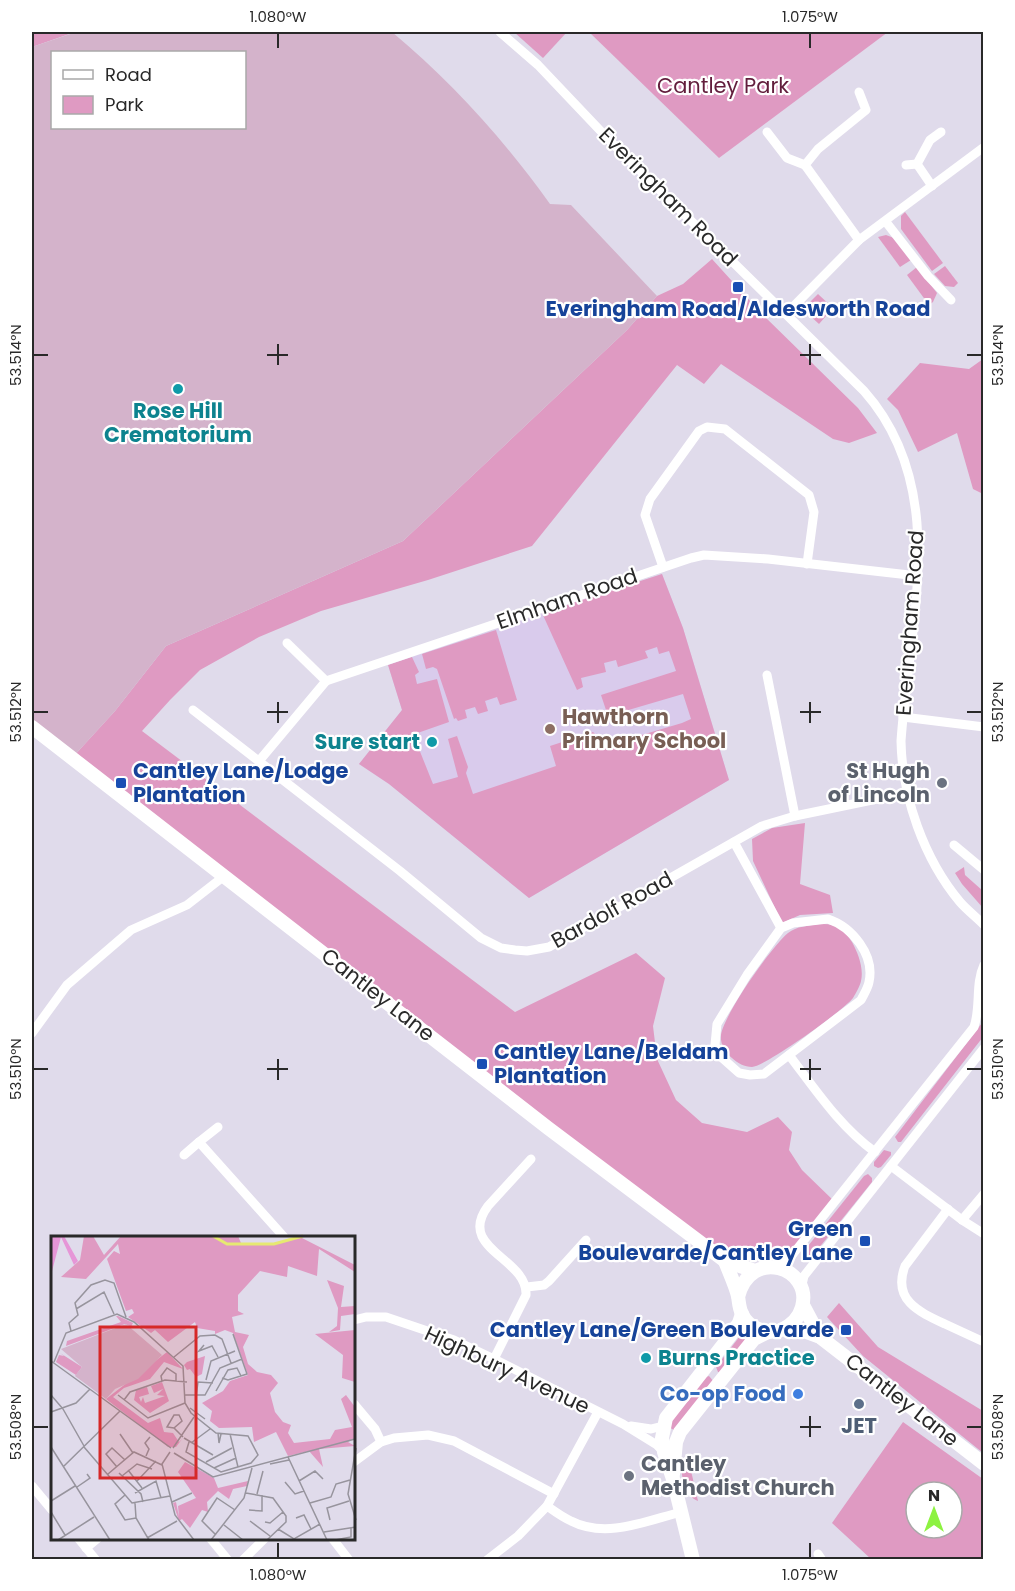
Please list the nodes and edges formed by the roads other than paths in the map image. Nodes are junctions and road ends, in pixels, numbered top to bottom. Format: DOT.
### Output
graph roads {
  1 [pos="500,32"];
  2 [pos="859,92"];
  3 [pos="767,132"];
  4 [pos="941,132"];
  5 [pos="984,147"];
  6 [pos="917,164"];
  7 [pos="805,165"];
  8 [pos="906,165"];
  9 [pos="932,186"];
  10 [pos="886,222"];
  11 [pos="859,240"];
  12 [pos="951,300"];
  13 [pos="786,314"];
  14 [pos="807,564"];
  15 [pos="663,567"];
  16 [pos="918,576"];
  17 [pos="287,643"];
  18 [pos="767,675"];
  19 [pos="326,681"];
  20 [pos="193,710"];
  21 [pos="903,717"];
  22 [pos="32,727"];
  23 [pos="984,727"];
  24 [pos="259,761"];
  25 [pos="906,793"];
  26 [pos="795,816"];
  27 [pos="734,842"];
  28 [pos="954,845"];
  29 [pos="984,870"];
  30 [pos="223,877"];
  31 [pos="984,925"];
  32 [pos="781,928"];
  33 [pos="984,965"];
  34 [pos="32,1033"];
  35 [pos="984,1048"];
  36 [pos="789,1055"];
  37 [pos="218,1126"];
  38 [pos="885,1140"];
  39 [pos="199,1142"];
  40 [pos="875,1152"];
  41 [pos="901,1152"];
  42 [pos="184,1155"];
  43 [pos="531,1159"];
  44 [pos="865,1165"];
  45 [pos="891,1166"];
  46 [pos="881,1178"];
  47 [pos="984,1194"];
  48 [pos="948,1209"];
  49 [pos="962,1220"];
  50 [pos="984,1234"];
  51 [pos="283,1236"];
  52 [pos="586,1240"];
  53 [pos="725,1261"];
  54 [pos="772,1267"];
  55 [pos="755,1270"];
  56 [pos="527,1287"];
  57 [pos="801,1289"];
  58 [pos="738,1297"];
  59 [pos="803,1305"];
  60 [pos="742,1314"];
  61 [pos="356,1320"];
  62 [pos="790,1326"];
  63 [pos="768,1332"];
  64 [pos="820,1337"];
  65 [pos="984,1342"];
  66 [pos="494,1359"];
  67 [pos="704,1369"];
  68 [pos="720,1382"];
  69 [pos="356,1406"];
  70 [pos="598,1412"];
  71 [pos="623,1424"];
  72 [pos="663,1426"];
  73 [pos="381,1442"];
  74 [pos="664,1452"];
  75 [pos="356,1461"];
  76 [pos="984,1464"];
  77 [pos="673,1479"];
  78 [pos="32,1486"];
  79 [pos="554,1494"];
  80 [pos="547,1506"];
  81 [pos="51,1509"];
  82 [pos="681,1512"];
  83 [pos="79,1540"];
  84 [pos="97,1540"];
  85 [pos="211,1540"];
  86 [pos="264,1540"];
  87 [pos="333,1540"];
  88 [pos="86,1548"];
  89 [pos="96,1560"];
  90 [pos="228,1560"];
  91 [pos="243,1560"];
  92 [pos="349,1560"];
  93 [pos="487,1560"];
  94 [pos="693,1560"];
  1 -- 13 [label="street, Everingham Road"];
  2 -- 7 [label="street"];
  3 -- 7 [label="street"];
  4 -- 6 [label="street"];
  5 -- 9 [label="street"];
  6 -- 8 [label="street"];
  6 -- 9 [label="street"];
  7 -- 11 [label="street"];
  9 -- 10 [label="street"];
  10 -- 11 [label="street"];
  10 -- 12 [label="street"];
  11 -- 13 [label="street"];
  13 -- 16 [label="street, Everingham Road"];
  14 -- 15 [label="street, Elmham Road"];
  14 -- 15 [label="street"];
  14 -- 16 [label="street, Elmham Road"];
  15 -- 19 [label="street, Elmham Road"];
  16 -- 21 [label="street, Everingham Road"];
  17 -- 19 [label="street"];
  18 -- 26 [label="street"];
  19 -- 24 [label="street"];
  20 -- 24 [label="street, Bardolf Road"];
  21 -- 23 [label="street"];
  21 -- 25 [label="street, Everingham Road"];
  22 -- 30 [label="main road, Cantley Lane"];
  24 -- 27 [label="street, Bardolf Road"];
  25 -- 26 [label="street, Bardolf Road"];
  25 -- 31 [label="street, Everingham Road"];
  26 -- 27 [label="street, Bardolf Road"];
  27 -- 32 [label="street"];
  28 -- 29 [label="street"];
  30 -- 34 [label="street"];
  30 -- 53 [label="main road, Cantley Lane"];
  32 -- 36 [label="street"];
  32 -- 36 [label="street"];
  33 -- 38 [label="street"];
  35 -- 41 [label="street"];
  36 -- 40 [label="street"];
  37 -- 39 [label="street"];
  38 -- 40 [label="street"];
  38 -- 41 [label="street"];
  39 -- 42 [label="street"];
  39 -- 51 [label="street"];
  40 -- 44 [label="street"];
  41 -- 45 [label="street"];
  43 -- 56 [label="street"];
  44 -- 46 [label="street"];
  44 -- 54 [label="street"];
  45 -- 46 [label="street"];
  45 -- 48 [label="street"];
  46 -- 57 [label="street"];
  47 -- 49 [label="street"];
  48 -- 49 [label="street"];
  48 -- 65 [label="street"];
  49 -- 50 [label="street"];
  52 -- 56 [label="street"];
  53 -- 55 [label="main road, Cantley Lane"];
  53 -- 58 [label="main road"];
  54 -- 55 [label="main road"];
  54 -- 57 [label="main road"];
  55 -- 58 [label="main road"];
  56 -- 66 [label="street"];
  57 -- 59 [label="main road"];
  58 -- 60 [label="main road"];
  59 -- 62 [label="main road"];
  59 -- 64 [label="main road, Cantley Lane"];
  60 -- 63 [label="main road"];
  60 -- 67 [label="main road"];
  61 -- 66 [label="street, Highbury Avenue"];
  62 -- 63 [label="main road"];
  62 -- 64 [label="main road, Cantley Lane"];
  63 -- 68 [label="main road"];
  64 -- 76 [label="main road, Cantley Lane"];
  66 -- 70 [label="street, Highbury Avenue"];
  67 -- 68 [label="main road"];
  67 -- 72 [label="main road"];
  68 -- 77 [label="main road"];
  69 -- 73 [label="street"];
  70 -- 71 [label="street, Highbury Avenue"];
  70 -- 79 [label="street"];
  71 -- 72 [label="street"];
  71 -- 74 [label="street"];
  72 -- 74 [label="main road"];
  73 -- 75 [label="street"];
  73 -- 79 [label="street"];
  74 -- 77 [label="main road"];
  77 -- 82 [label="main road"];
  78 -- 81 [label="street"];
  79 -- 80 [label="street"];
  80 -- 82 [label="street"];
  80 -- 93 [label="street"];
  82 -- 94 [label="main road"];
  83 -- 88 [label="street"];
  84 -- 88 [label="street"];
  85 -- 90 [label="street"];
  86 -- 91 [label="street"];
  87 -- 92 [label="street"];
  88 -- 89 [label="street"];
}
